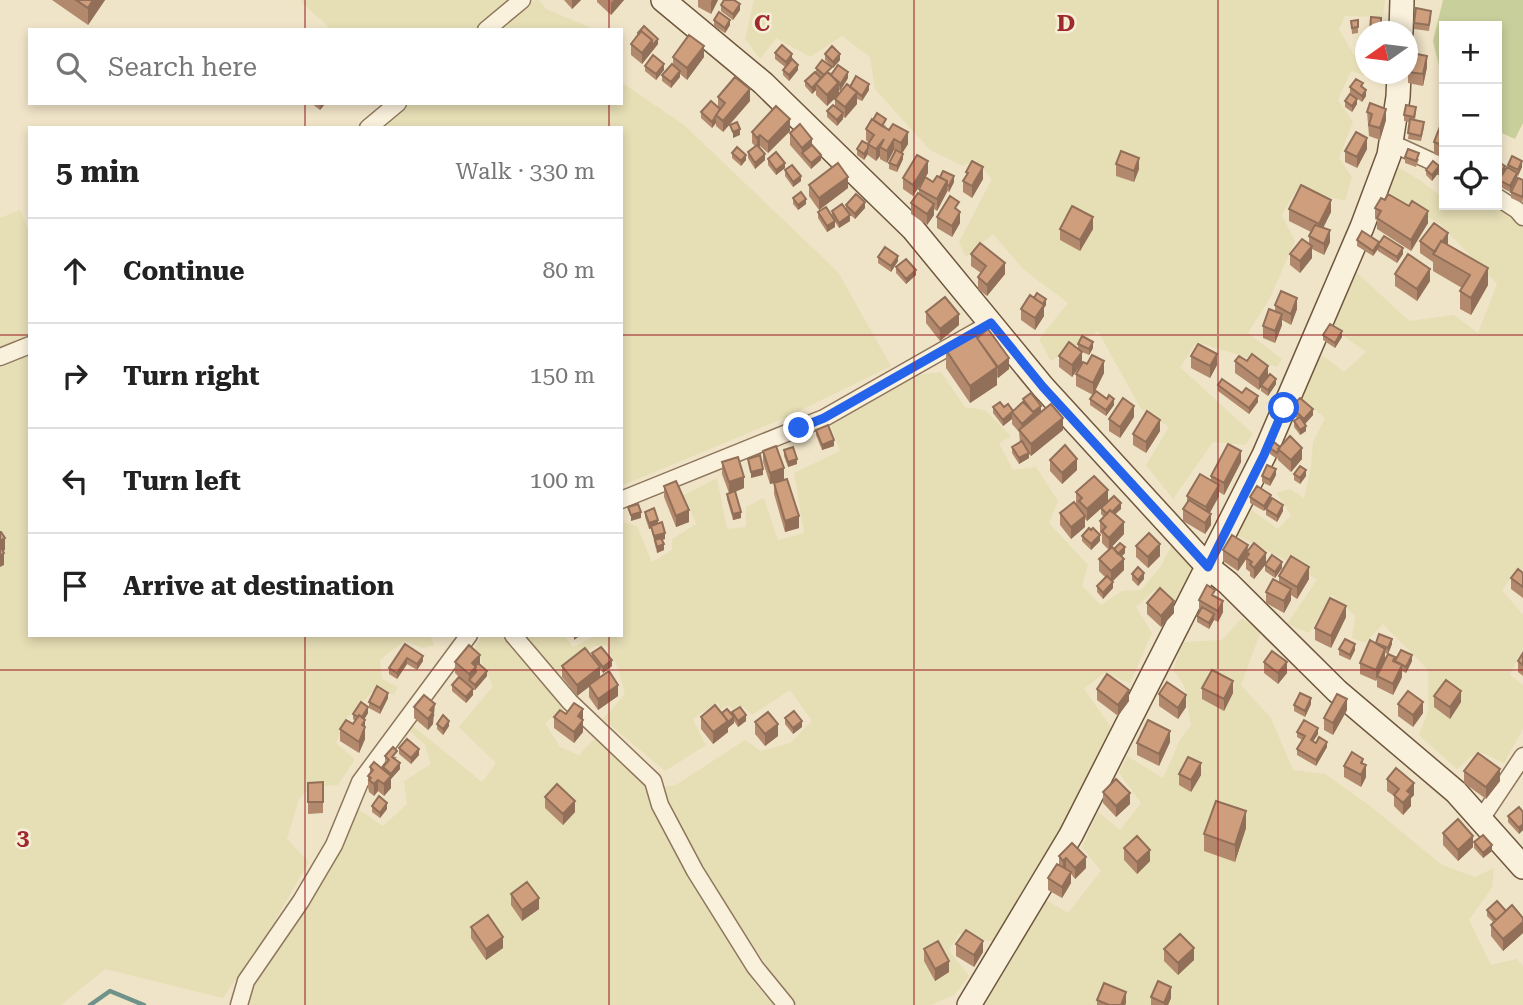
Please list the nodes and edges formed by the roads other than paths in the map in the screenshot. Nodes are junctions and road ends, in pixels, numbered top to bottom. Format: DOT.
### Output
graph roads {
  1 [pos="522,0"];
  2 [pos="663,0"];
  3 [pos="1402,0"];
  4 [pos="1401,21"];
  5 [pos="488,28"];
  6 [pos="1399,84"];
  7 [pos="396,105"];
  8 [pos="370,126"];
  9 [pos="1390,151"];
  10 [pos="1439,165"];
  11 [pos="1502,200"];
  12 [pos="1523,217"];
  13 [pos="991,323"];
  14 [pos="28,346"];
  15 [pos="0,357"];
  16 [pos="623,499"];
  17 [pos="1208,567"];
  18 [pos="468,637"];
  19 [pos="515,637"];
  20 [pos="1523,756"];
  21 [pos="1481,820"];
  22 [pos="1523,867"];
  23 [pos="239,1005"];
  24 [pos="786,1005"];
  25 [pos="968,1005"];
  1 -- 5 [label="street"];
  2 -- 13 [label="street"];
  3 -- 4 [label="street"];
  6 -- 9 [label="street"];
  7 -- 8 [label="street"];
  9 -- 10 [label="street"];
  9 -- 17 [label="street"];
  11 -- 12 [label="street"];
  13 -- 16 [label="street"];
  13 -- 17 [label="street"];
  14 -- 15 [label="street"];
  17 -- 21 [label="street"];
  17 -- 25 [label="street"];
  18 -- 23 [label="street"];
  19 -- 24 [label="street"];
  20 -- 21 [label="street"];
  21 -- 22 [label="street"];
}
